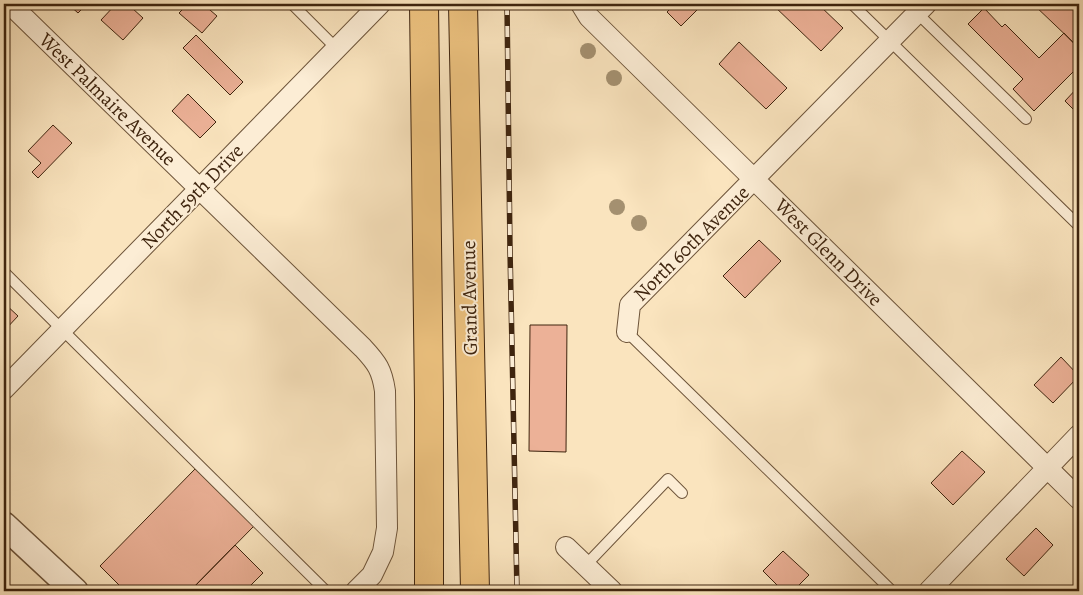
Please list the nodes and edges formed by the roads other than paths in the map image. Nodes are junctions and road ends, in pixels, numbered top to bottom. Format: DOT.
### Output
graph roads {
  1 [pos="10,4"];
  2 [pos="292,4"];
  3 [pos="380,4"];
  4 [pos="424,4"];
  5 [pos="464,4"];
  6 [pos="581,4"];
  7 [pos="852,4"];
  8 [pos="922,8"];
  9 [pos="890,41"];
  10 [pos="336,48"];
  11 [pos="1026,119"];
  12 [pos="754,178"];
  13 [pos="200,189"];
  14 [pos="1079,226"];
  15 [pos="4,272"];
  16 [pos="62,329"];
  17 [pos="627,332"];
  18 [pos="4,389"];
  19 [pos="1079,435"];
  20 [pos="1047,468"];
  21 [pos="682,493"];
  22 [pos="1079,499"];
  23 [pos="4,525"];
  24 [pos="566,547"];
  25 [pos="585,566"];
  26 [pos="75,591"];
  27 [pos="326,591"];
  28 [pos="356,591"];
  29 [pos="429,591"];
  30 [pos="475,591"];
  31 [pos="612,591"];
  32 [pos="892,591"];
  33 [pos="929,591"];
  1 -- 13 [label="street, West Palmaire Avenue"];
  2 -- 10 [label="lane"];
  3 -- 10 [label="street, North 59th Drive"];
  4 -- 29 [label="highway, Grand Avenue"];
  5 -- 30 [label="highway, Grand Avenue"];
  6 -- 12 [label="street, West Glenn Drive"];
  7 -- 9 [label="lane"];
  8 -- 9 [label="street, North 60th Avenue"];
  8 -- 11 [label="lane"];
  9 -- 12 [label="street, North 60th Avenue"];
  9 -- 14 [label="lane"];
  10 -- 13 [label="street, North 59th Drive"];
  12 -- 17 [label="street, North 60th Avenue"];
  12 -- 20 [label="street, West Glenn Drive"];
  13 -- 16 [label="street, North 59th Drive"];
  13 -- 28 [label="street, West Palmaire Avenue"];
  15 -- 16 [label="lane"];
  16 -- 18 [label="street, North 59th Drive"];
  16 -- 27 [label="lane"];
  17 -- 32 [label="lane, North 60th Avenue"];
  19 -- 20 [label="street"];
  20 -- 22 [label="street, West Glenn Drive"];
  20 -- 33 [label="street"];
  21 -- 25 [label="lane"];
  23 -- 26 [label="street"];
  24 -- 25 [label="street"];
  25 -- 31 [label="street"];
}
